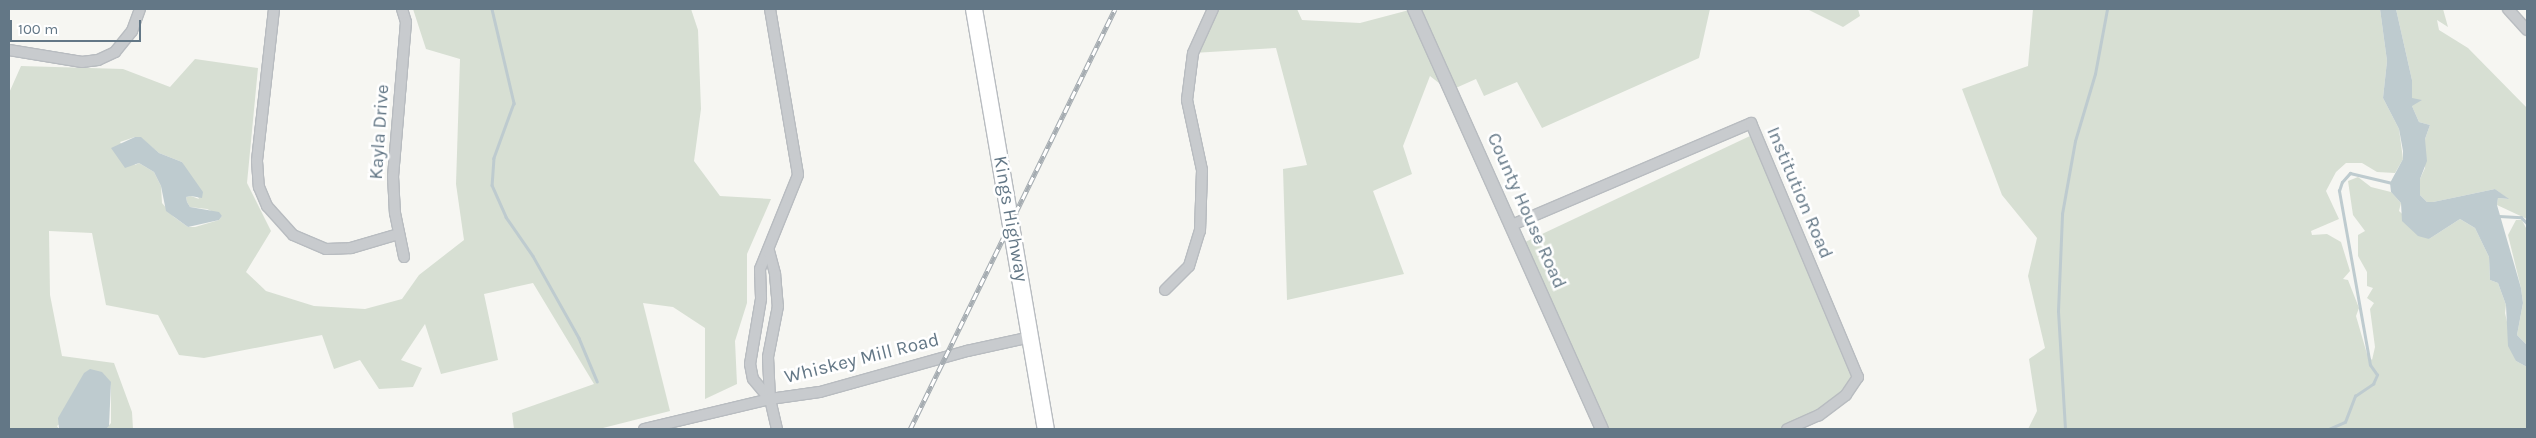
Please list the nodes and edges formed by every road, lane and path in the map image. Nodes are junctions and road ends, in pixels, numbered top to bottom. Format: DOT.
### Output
graph roads {
  1 [pos="140,9"];
  2 [pos="274,9"];
  3 [pos="402,9"];
  4 [pos="770,9"];
  5 [pos="974,9"];
  6 [pos="1213,9"];
  7 [pos="1414,9"];
  8 [pos="2508,9"];
  9 [pos="2527,30"];
  10 [pos="9,50"];
  11 [pos="1512,225"];
  12 [pos="399,234"];
  13 [pos="769,251"];
  14 [pos="404,257"];
  15 [pos="1165,290"];
  16 [pos="1031,337"];
  17 [pos="770,399"];
  18 [pos="644,429"];
  19 [pos="777,429"];
  20 [pos="1046,429"];
  21 [pos="1602,429"];
  22 [pos="1787,429"];
  1 -- 10 [label="street"];
  2 -- 12 [label="street"];
  3 -- 12 [label="street, Kayla Drive"];
  4 -- 13 [label="street"];
  5 -- 16 [label="main road, Kings Highway"];
  6 -- 15 [label="street"];
  7 -- 11 [label="street, County House Road"];
  8 -- 9 [label="street"];
  11 -- 21 [label="street, County House Road"];
  11 -- 22 [label="street, Institution Road"];
  12 -- 14 [label="street, Kayla Drive"];
  13 -- 17 [label="street"];
  13 -- 17 [label="street"];
  16 -- 17 [label="street, Whiskey Mill Road"];
  16 -- 20 [label="main road, Kings Highway"];
  17 -- 18 [label="street, Whiskey Mill Road"];
  17 -- 19 [label="street"];
}
